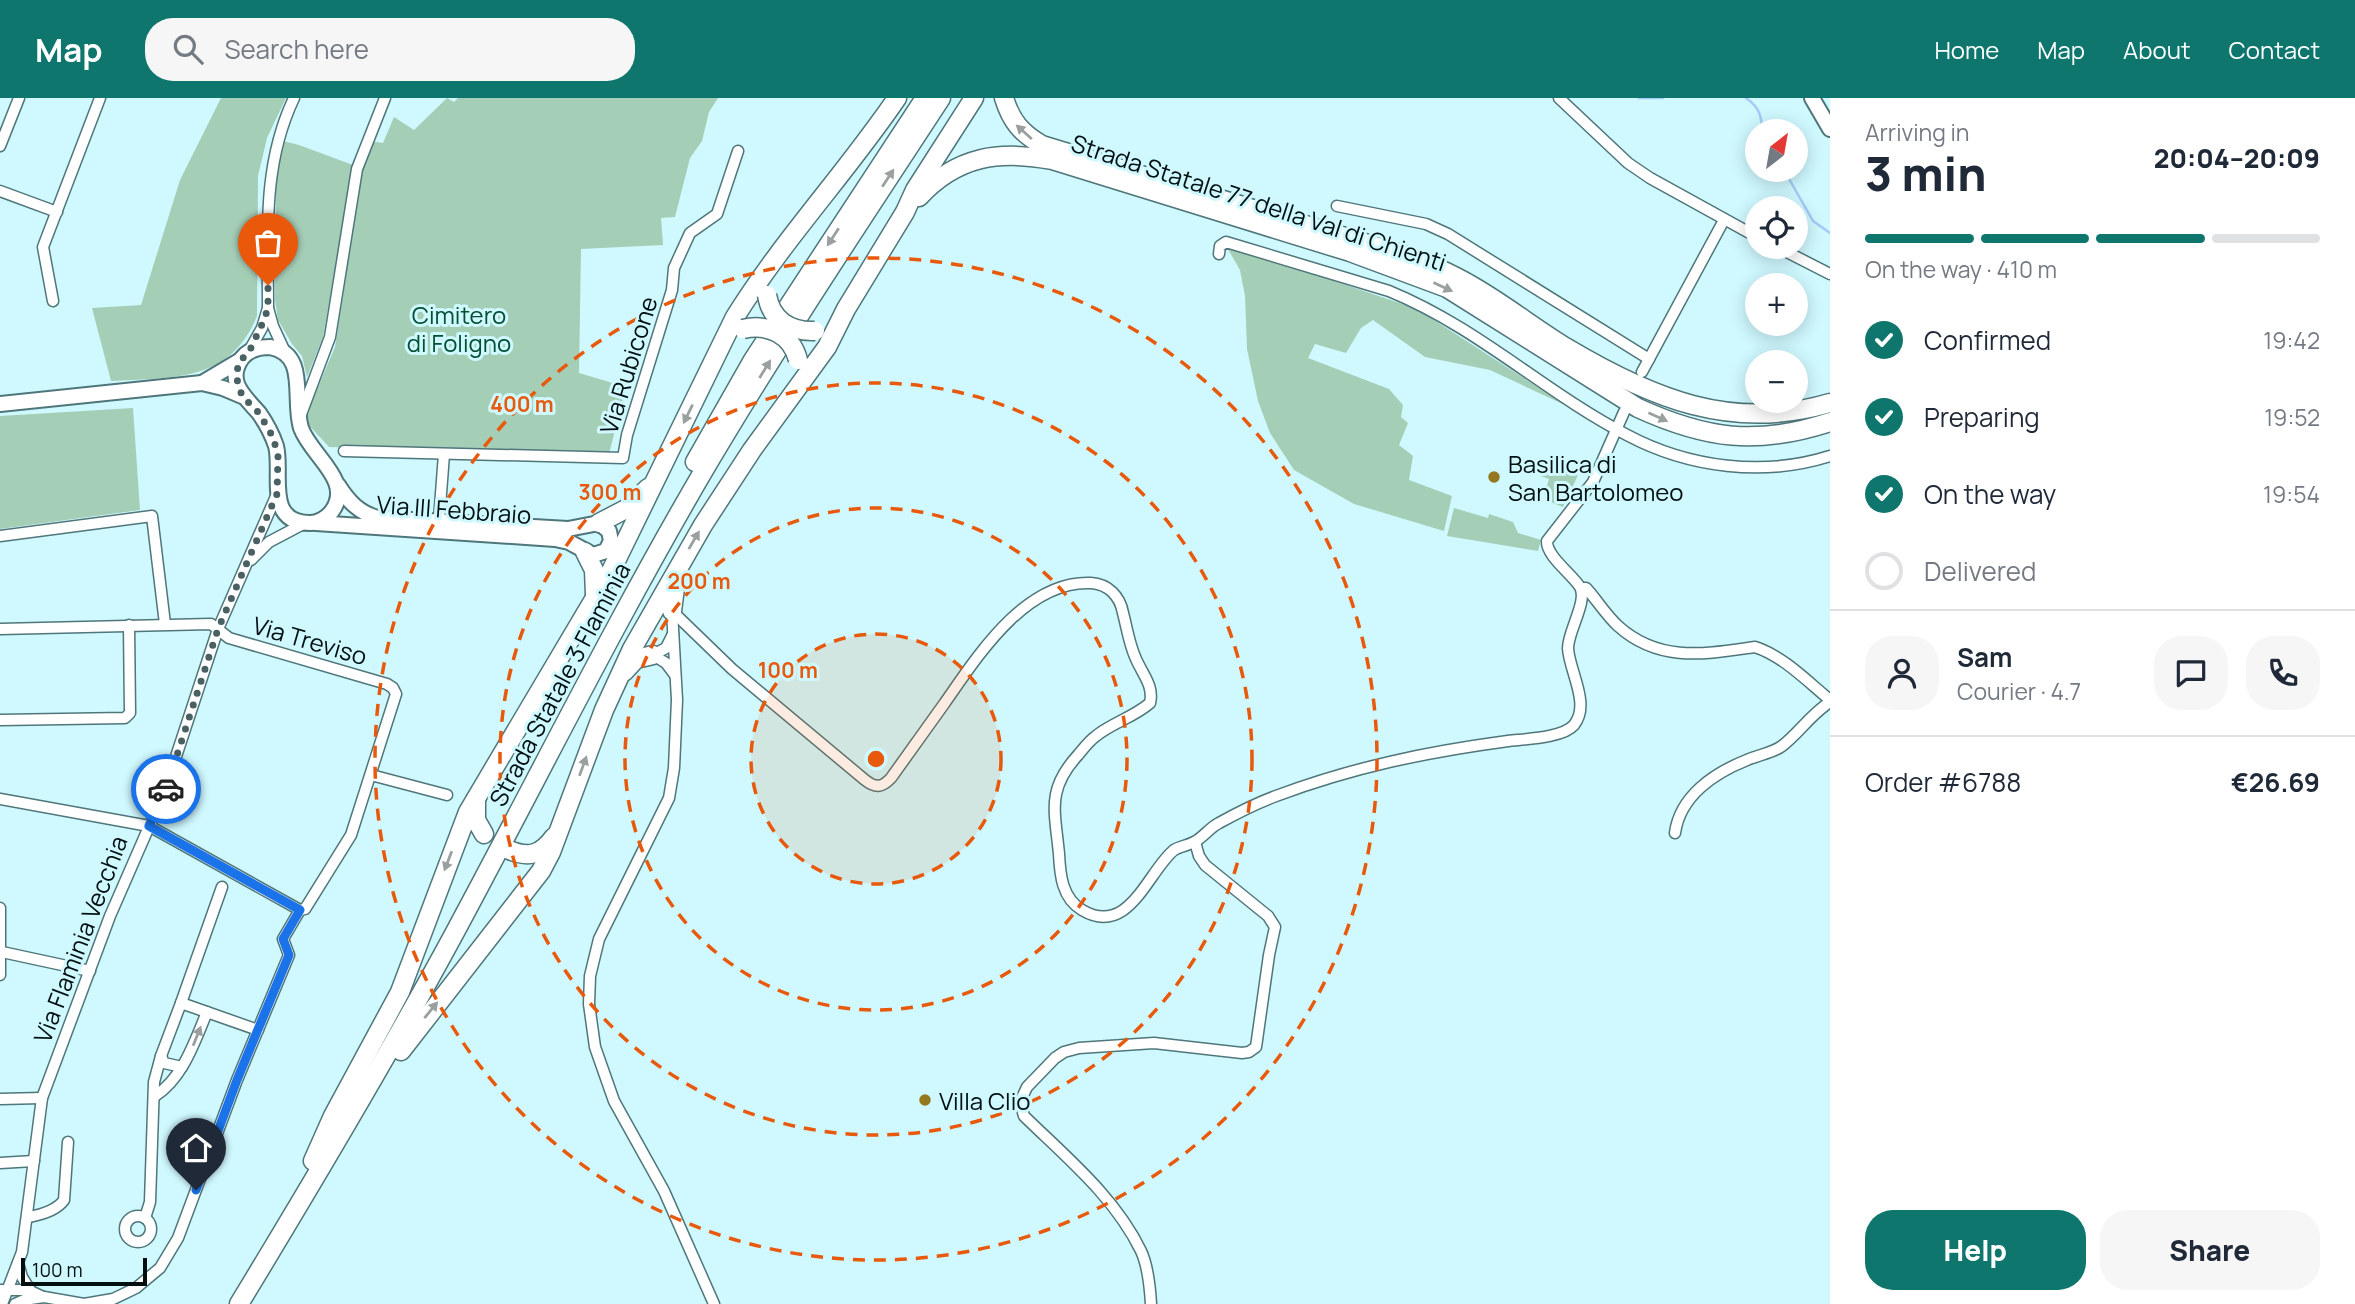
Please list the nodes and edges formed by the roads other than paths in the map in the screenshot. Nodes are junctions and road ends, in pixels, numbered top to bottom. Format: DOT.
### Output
graph roads {
  1 [pos="19,98"];
  2 [pos="100,98"];
  3 [pos="294,98"];
  4 [pos="385,98"];
  5 [pos="897,98"];
  6 [pos="925,98"];
  7 [pos="941,98"];
  8 [pos="974,98"];
  9 [pos="1004,98"];
  10 [pos="1559,98"];
  11 [pos="1812,98"];
  12 [pos="1830,129"];
  13 [pos="0,146"];
  14 [pos="738,151"];
  15 [pos="0,191"];
  16 [pos="1337,206"];
  17 [pos="57,212"];
  18 [pos="905,212"];
  19 [pos="1724,220"];
  20 [pos="1745,231"];
  21 [pos="1219,254"];
  22 [pos="1801,259"];
  23 [pos="768,269"];
  24 [pos="1830,274"];
  25 [pos="53,301"];
  26 [pos="268,308"];
  27 [pos="846,309"];
  28 [pos="725,336"];
  29 [pos="285,352"];
  30 [pos="244,357"];
  31 [pos="1649,359"];
  32 [pos="1642,372"];
  33 [pos="202,383"];
  34 [pos="799,384"];
  35 [pos="242,396"];
  36 [pos="1830,403"];
  37 [pos="0,404"];
  38 [pos="1624,412"];
  39 [pos="299,421"];
  40 [pos="1830,422"];
  41 [pos="1616,429"];
  42 [pos="344,451"];
  43 [pos="444,454"];
  44 [pos="1830,456"];
  45 [pos="661,471"];
  46 [pos="338,485"];
  47 [pos="277,494"];
  48 [pos="439,520"];
  49 [pos="311,523"];
  50 [pos="598,523"];
  51 [pos="0,536"];
  52 [pos="585,552"];
  53 [pos="680,564"];
  54 [pos="245,566"];
  55 [pos="1581,588"];
  56 [pos="594,600"];
  57 [pos="673,611"];
  58 [pos="164,624"];
  59 [pos="129,625"];
  60 [pos="0,629"];
  61 [pos="218,629"];
  62 [pos="673,634"];
  63 [pos="653,655"];
  64 [pos="677,678"];
  65 [pos="616,683"];
  66 [pos="1830,701"];
  67 [pos="0,720"];
  68 [pos="371,775"];
  69 [pos="447,795"];
  70 [pos="0,799"];
  71 [pos="476,799"];
  72 [pos="149,826"];
  73 [pos="559,830"];
  74 [pos="1675,833"];
  75 [pos="484,834"];
  76 [pos="1195,842"];
  77 [pos="509,850"];
  78 [pos="222,887"];
  79 [pos="0,908"];
  80 [pos="300,910"];
  81 [pos="2,952"];
  82 [pos="90,971"];
  83 [pos="0,975"];
  84 [pos="181,1003"];
  85 [pos="207,1012"];
  86 [pos="258,1030"];
  87 [pos="161,1055"];
  88 [pos="182,1067"];
  89 [pos="155,1096"];
  90 [pos="42,1098"];
  91 [pos="0,1099"];
  92 [pos="68,1142"];
  93 [pos="34,1161"];
  94 [pos="0,1163"];
  95 [pos="318,1164"];
  96 [pos="28,1217"];
  97 [pos="145,1218"];
  98 [pos="18,1262"];
  99 [pos="4,1291"];
  100 [pos="23,1298"];
  101 [pos="2,1304"];
  102 [pos="225,1304"];
  103 [pos="239,1304"];
  104 [pos="714,1304"];
  105 [pos="1151,1304"];
  1 -- 13 [label="street"];
  2 -- 17 [label="street"];
  3 -- 26 [label="street"];
  4 -- 39 [label="street"];
  5 -- 23 [label="highway"];
  6 -- 95 [label="highway, Strada Statale 3 Flaminia, one-way"];
  95 -- 7 [label="highway, Strada Statale 3 Flaminia, one-way"];
  8 -- 18 [label="highway"];
  36 -- 9 [label="highway, Strada Statale 77 della Val di Chienti, one-way"];
  10 -- 19 [label="street"];
  11 -- 12 [label="main road"];
  14 -- 43 [label="street, Via Rubicone"];
  15 -- 17 [label="street"];
  16 -- 31 [label="street"];
  17 -- 25 [label="street"];
  18 -- 27 [label="highway"];
  18 -- 40 [label="highway, Strada Statale 77 della Val di Chienti, one-way"];
  19 -- 20 [label="street"];
  19 -- 31 [label="street"];
  21 -- 41 [label="street"];
  22 -- 24 [label="street"];
  23 -- 27 [label="highway, bridge"];
  23 -- 28 [label="highway"];
  26 -- 29 [label="street"];
  26 -- 30 [label="street"];
  27 -- 34 [label="highway"];
  28 -- 34 [label="highway, bridge"];
  28 -- 45 [label="highway, one-way"];
  29 -- 30 [label="main road"];
  29 -- 39 [label="main road"];
  30 -- 33 [label="main road"];
  30 -- 35 [label="main road"];
  31 -- 32 [label="street"];
  33 -- 35 [label="main road"];
  33 -- 37 [label="main road"];
  53 -- 34 [label="highway, one-way"];
  35 -- 47 [label="main road, Via Flaminia Vecchia"];
  38 -- 41 [label="street"];
  39 -- 46 [label="main road"];
  41 -- 44 [label="street"];
  41 -- 55 [label="street"];
  42 -- 43 [label="street, Via Rubicone"];
  43 -- 48 [label="street"];
  45 -- 50 [label="highway"];
  45 -- 56 [label="highway"];
  46 -- 48 [label="main road"];
  46 -- 49 [label="main road, Via Flaminia Vecchia"];
  47 -- 49 [label="main road"];
  47 -- 54 [label="street, Via Flaminia Vecchia"];
  48 -- 50 [label="main road"];
  49 -- 52 [label="main road, Via III Febbraio"];
  49 -- 54 [label="street, Via Flaminia Vecchia"];
  50 -- 52 [label="main road"];
  51 -- 58 [label="street"];
  52 -- 56 [label="highway"];
  53 -- 57 [label="highway"];
  53 -- 65 [label="highway"];
  54 -- 61 [label="street, Via Flaminia Vecchia"];
  55 -- 66 [label="street"];
  55 -- 76 [label="street"];
  56 -- 71 [label="highway"];
  57 -- 62 [label="street"];
  57 -- 76 [label="street"];
  58 -- 59 [label="street, Via Treviso"];
  58 -- 61 [label="street, Via Treviso"];
  59 -- 60 [label="street, Via Treviso"];
  59 -- 67 [label="street"];
  61 -- 68 [label="street, Via Treviso"];
  61 -- 72 [label="street, Via Flaminia Vecchia"];
  62 -- 63 [label="street"];
  62 -- 64 [label="street"];
  63 -- 64 [label="street"];
  63 -- 65 [label="highway"];
  64 -- 104 [label="street"];
  73 -- 65 [label="highway, one-way"];
  66 -- 74 [label="street"];
  68 -- 69 [label="street"];
  68 -- 80 [label="street, Via Treviso"];
  70 -- 72 [label="street"];
  71 -- 75 [label="highway"];
  71 -- 95 [label="highway, one-way"];
  72 -- 80 [label="street"];
  72 -- 82 [label="street, Via Flaminia Vecchia"];
  73 -- 77 [label="highway"];
  95 -- 73 [label="highway, one-way"];
  76 -- 105 [label="street"];
  78 -- 84 [label="street"];
  79 -- 81 [label="street"];
  80 -- 86 [label="street, Via Treviso"];
  81 -- 82 [label="street"];
  81 -- 83 [label="street"];
  82 -- 90 [label="street, Via Flaminia Vecchia"];
  84 -- 85 [label="street"];
  84 -- 87 [label="street"];
  85 -- 86 [label="street"];
  88 -- 85 [label="street, one-way"];
  86 -- 100 [label="street"];
  87 -- 88 [label="street"];
  87 -- 89 [label="street"];
  88 -- 89 [label="street"];
  89 -- 97 [label="street"];
  90 -- 91 [label="street"];
  90 -- 93 [label="street, Via Flaminia Vecchia"];
  92 -- 96 [label="street"];
  93 -- 94 [label="street"];
  93 -- 96 [label="street, Via Flaminia Vecchia"];
  95 -- 102 [label="highway, Strada Statale 3 Flaminia"];
  95 -- 103 [label="highway, Strada Statale 3 Flaminia"];
  96 -- 98 [label="street, Via Flaminia Vecchia"];
  98 -- 99 [label="street, Via Flaminia Vecchia"];
  98 -- 100 [label="street"];
  99 -- 100 [label="street"];
  99 -- 101 [label="street, Via Flaminia Vecchia"];
}
